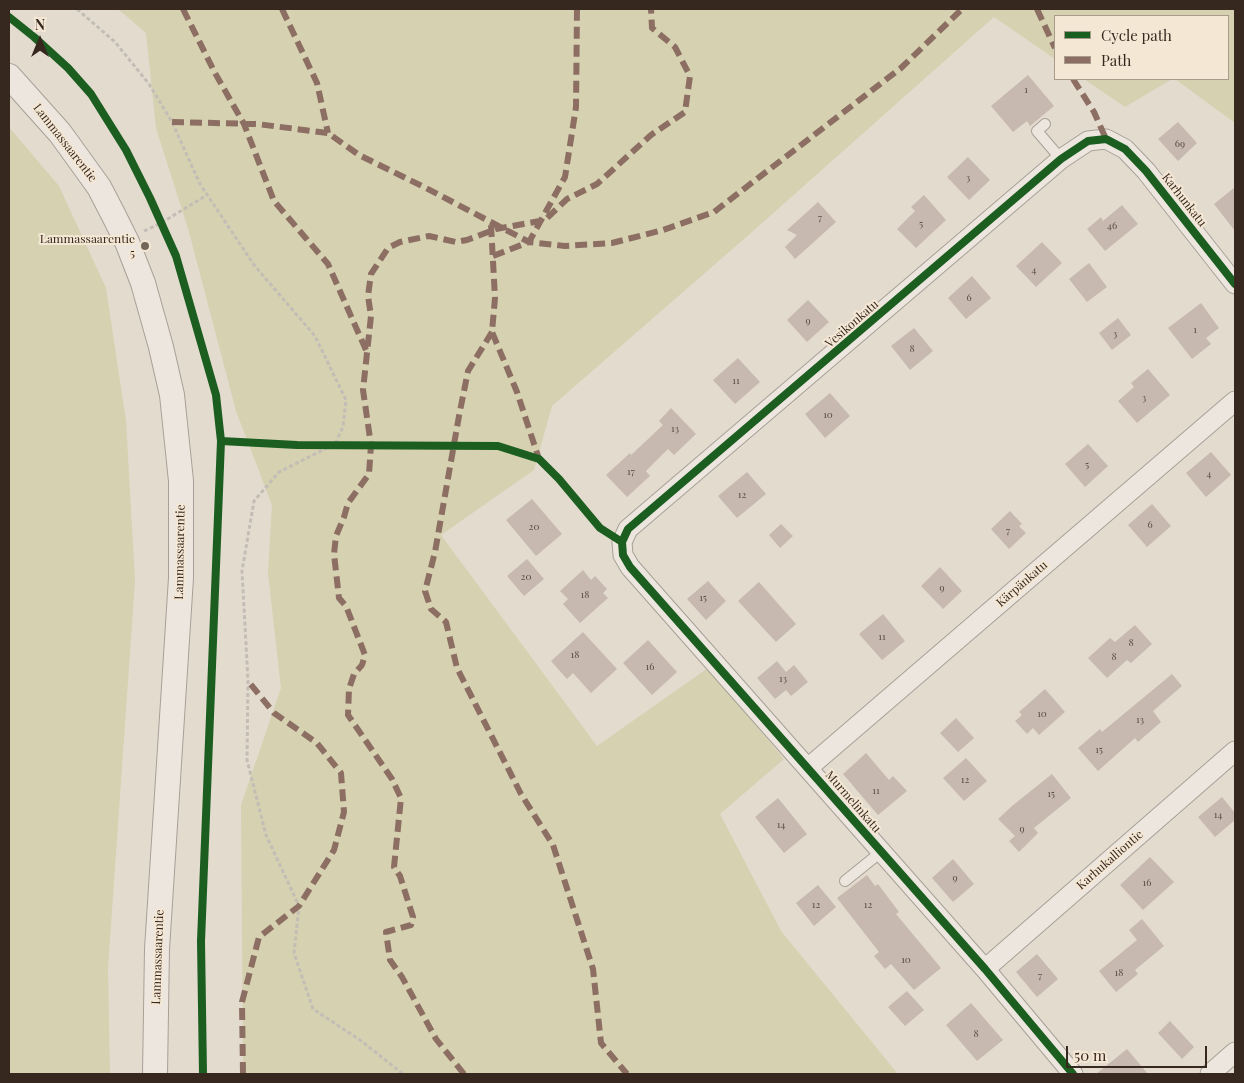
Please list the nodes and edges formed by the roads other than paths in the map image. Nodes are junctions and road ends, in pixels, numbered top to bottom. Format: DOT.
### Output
graph roads {
  1 [pos="9,76"];
  2 [pos="1045,124"];
  3 [pos="1106,138"];
  4 [pos="1061,159"];
  5 [pos="1235,284"];
  6 [pos="1235,401"];
  7 [pos="622,542"];
  8 [pos="1235,751"];
  9 [pos="808,768"];
  10 [pos="881,852"];
  11 [pos="845,881"];
  12 [pos="985,969"];
  13 [pos="1235,1052"];
  14 [pos="155,1074"];
  15 [pos="1073,1074"];
  16 [pos="1210,1074"];
  1 -- 14 [label="street, Lammassaarentie"];
  2 -- 4 [label="lane"];
  3 -- 4 [label="street, Vesikonkatu"];
  3 -- 5 [label="street, Karhunkatu"];
  4 -- 7 [label="street, Vesikonkatu"];
  6 -- 9 [label="street, Kärpänkatu"];
  7 -- 9 [label="street, Murmelinkatu"];
  8 -- 12 [label="street, Karhukalliontie"];
  9 -- 10 [label="street, Murmelinkatu"];
  10 -- 11 [label="lane"];
  10 -- 12 [label="street, Murmelinkatu"];
  12 -- 15 [label="street, Murmelinkatu"];
  13 -- 16 [label="street"];
}
